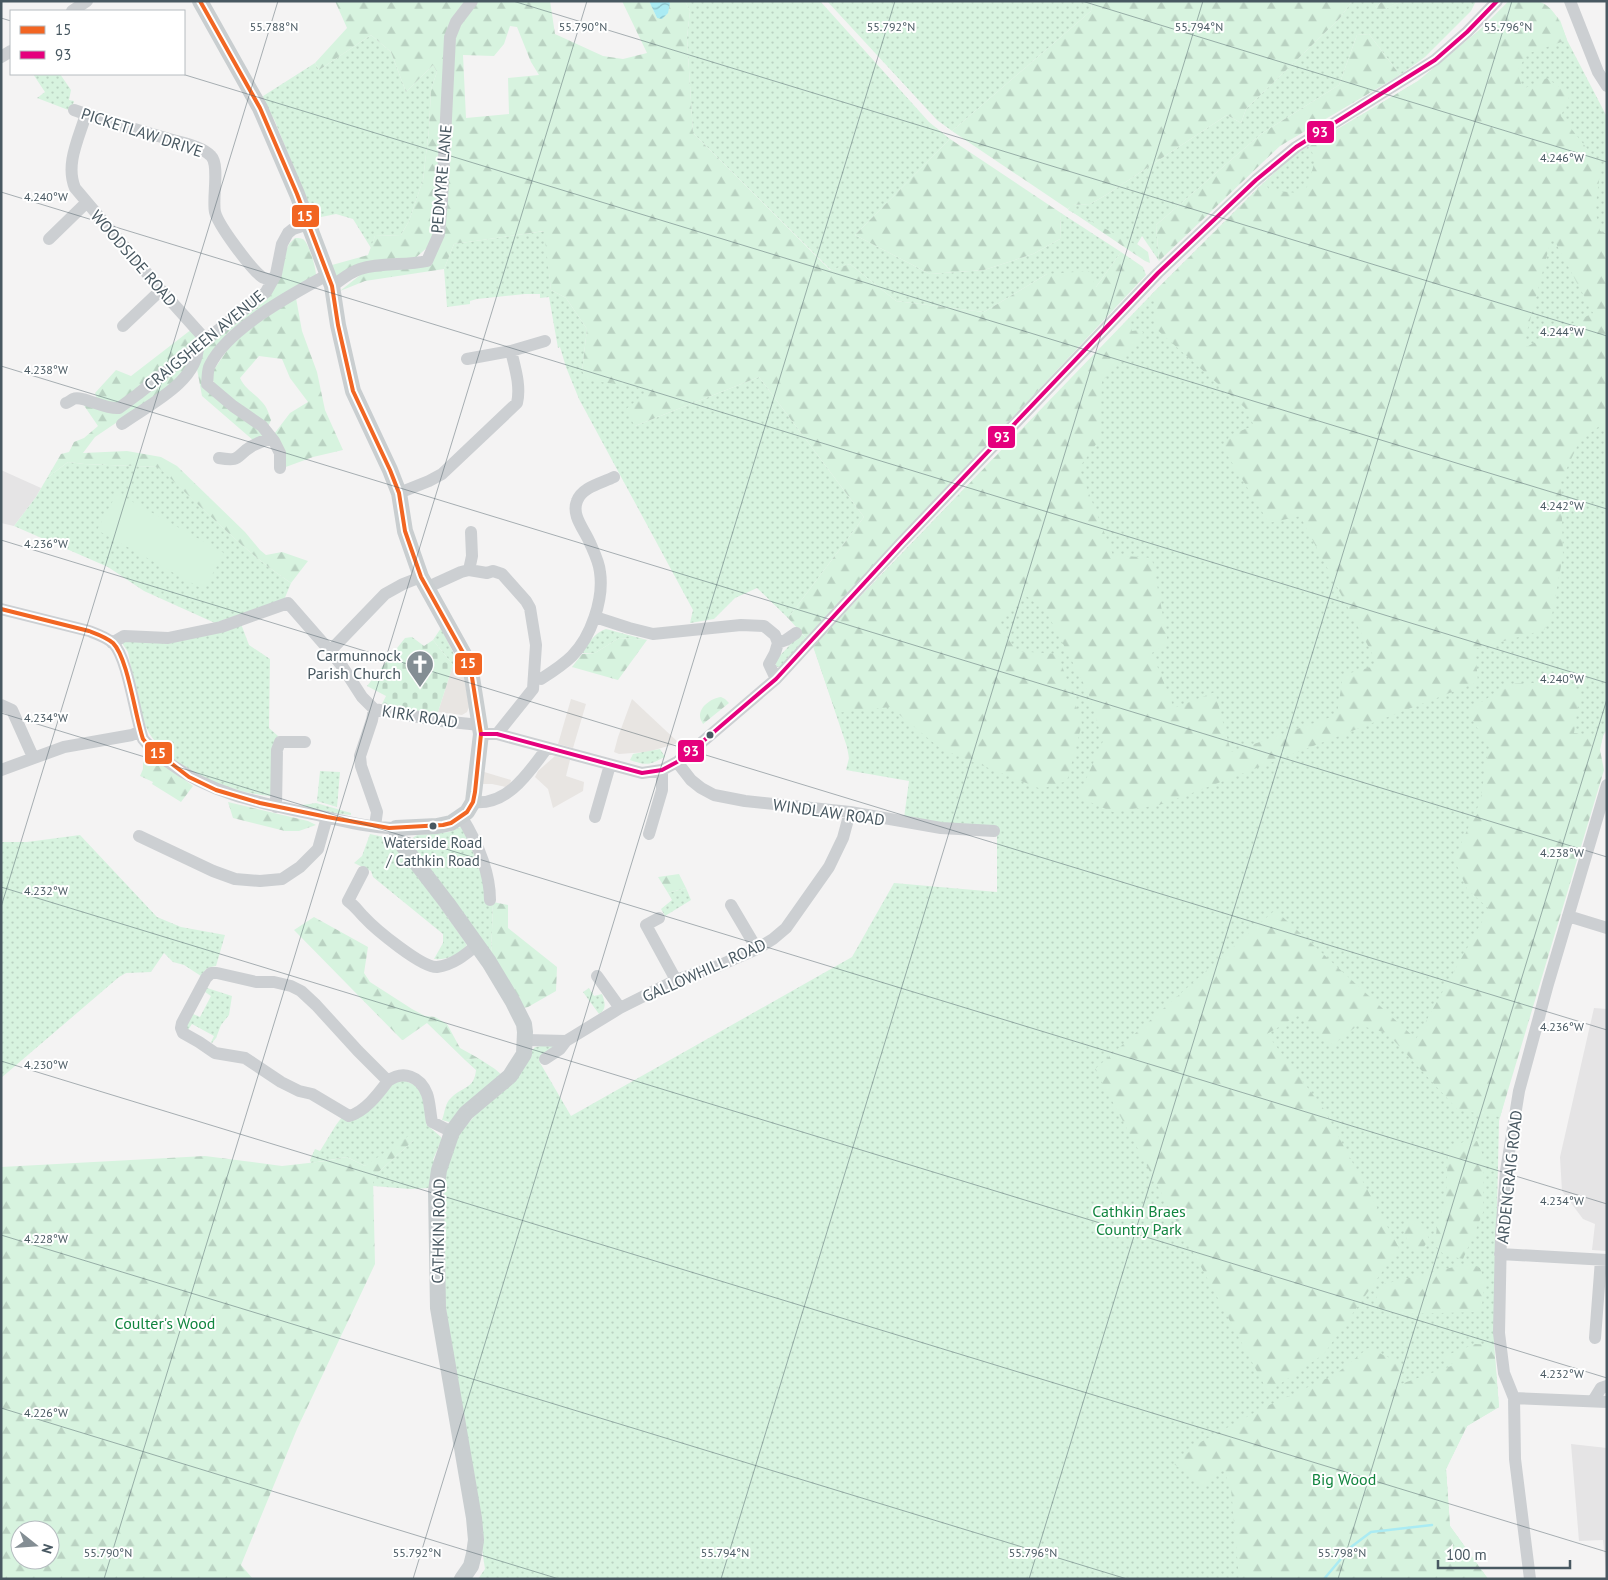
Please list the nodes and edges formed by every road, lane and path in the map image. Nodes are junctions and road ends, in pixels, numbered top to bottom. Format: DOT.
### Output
graph roads {
  1 [pos="88,1"];
  2 [pos="200,1"];
  3 [pos="472,1"];
  4 [pos="1490,1"];
  5 [pos="1497,1"];
  6 [pos="1562,1"];
  7 [pos="1570,1"];
  8 [pos="74,10"];
  9 [pos="1480,17"];
  10 [pos="1578,23"];
  11 [pos="1607,86"];
  12 [pos="80,112"];
  13 [pos="86,203"];
  14 [pos="308,224"];
  15 [pos="49,238"];
  16 [pos="273,280"];
  17 [pos="331,280"];
  18 [pos="161,290"];
  19 [pos="123,326"];
  20 [pos="545,341"];
  21 [pos="202,342"];
  22 [pos="511,351"];
  23 [pos="467,359"];
  24 [pos="66,403"];
  25 [pos="122,424"];
  26 [pos="271,438"];
  27 [pos="219,458"];
  28 [pos="280,468"];
  29 [pos="609,477"];
  30 [pos="399,493"];
  31 [pos="471,532"];
  32 [pos="469,570"];
  33 [pos="425,582"];
  34 [pos="1,609"];
  35 [pos="595,617"];
  36 [pos="796,633"];
  37 [pos="112,643"];
  38 [pos="778,643"];
  39 [pos="330,651"];
  40 [pos="776,678"];
  41 [pos="541,679"];
  42 [pos="1,705"];
  43 [pos="374,709"];
  44 [pos="140,731"];
  45 [pos="486,731"];
  46 [pos="305,742"];
  47 [pos="547,748"];
  48 [pos="33,758"];
  49 [pos="676,762"];
  50 [pos="610,765"];
  51 [pos="1,770"];
  52 [pos="662,770"];
  53 [pos="1607,785"];
  54 [pos="473,802"];
  55 [pos="276,807"];
  56 [pos="850,812"];
  57 [pos="461,816"];
  58 [pos="328,817"];
  59 [pos="595,817"];
  60 [pos="375,826"];
  61 [pos="396,828"];
  62 [pos="994,831"];
  63 [pos="649,834"];
  64 [pos="139,836"];
  65 [pos="363,872"];
  66 [pos="490,900"];
  67 [pos="731,905"];
  68 [pos="1568,916"];
  69 [pos="659,918"];
  70 [pos="1607,928"];
  71 [pos="477,945"];
  72 [pos="757,949"];
  73 [pos="597,976"];
  74 [pos="676,980"];
  75 [pos="620,1008"];
  76 [pos="526,1040"];
  77 [pos="566,1041"];
  78 [pos="545,1059"];
  79 [pos="388,1081"];
  80 [pos="452,1132"];
  81 [pos="1500,1254"];
  82 [pos="1604,1260"];
  83 [pos="1595,1338"];
  84 [pos="1607,1386"];
  85 [pos="1514,1398"];
  86 [pos="1593,1401"];
  87 [pos="1607,1402"];
  88 [pos="462,1579"];
  89 [pos="1530,1579"];
  1 -- 8 [label="street"];
  2 -- 14 [label="main road"];
  3 -- 17 [label="street, PEDMYRE LANE"];
  4 -- 9 [label="street"];
  5 -- 9 [label="street"];
  6 -- 10 [label="street"];
  7 -- 10 [label="street"];
  9 -- 40 [label="street"];
  10 -- 11 [label="street"];
  12 -- 13 [label="street, WOODSIDE ROAD"];
  12 -- 16 [label="street, PICKETLAW DRIVE"];
  13 -- 15 [label="street"];
  13 -- 18 [label="street, WOODSIDE ROAD"];
  14 -- 16 [label="street, CRAIGSHEEN AVENUE"];
  14 -- 17 [label="main road"];
  16 -- 21 [label="street, CRAIGSHEEN AVENUE"];
  17 -- 26 [label="street"];
  17 -- 30 [label="main road"];
  18 -- 19 [label="street"];
  18 -- 21 [label="street, WOODSIDE ROAD"];
  20 -- 22 [label="street"];
  21 -- 24 [label="street, CRAIGSHEEN AVENUE"];
  21 -- 25 [label="street"];
  22 -- 23 [label="street"];
  22 -- 30 [label="street"];
  26 -- 27 [label="street"];
  26 -- 28 [label="street"];
  29 -- 35 [label="street"];
  30 -- 33 [label="main road"];
  31 -- 32 [label="street"];
  32 -- 33 [label="street"];
  32 -- 45 [label="street"];
  33 -- 39 [label="street"];
  33 -- 45 [label="main road"];
  34 -- 37 [label="street"];
  35 -- 38 [label="street"];
  35 -- 41 [label="street"];
  36 -- 38 [label="street"];
  37 -- 39 [label="street, KIRK ROAD"];
  37 -- 44 [label="street"];
  38 -- 40 [label="street"];
  39 -- 43 [label="street, KIRK ROAD"];
  40 -- 49 [label="street"];
  42 -- 48 [label="street"];
  43 -- 45 [label="street, KIRK ROAD"];
  43 -- 60 [label="street"];
  44 -- 48 [label="street"];
  44 -- 55 [label="street"];
  45 -- 47 [label="street, KIRK ROAD"];
  45 -- 54 [label="main road"];
  46 -- 55 [label="street"];
  47 -- 50 [label="street, KIRK ROAD"];
  47 -- 54 [label="street"];
  48 -- 51 [label="street"];
  49 -- 52 [label="street"];
  49 -- 56 [label="street, WINDLAW ROAD"];
  50 -- 52 [label="street, KIRK ROAD"];
  50 -- 59 [label="street"];
  52 -- 63 [label="street"];
  53 -- 68 [label="street, ARDENCRAIG ROAD"];
  54 -- 57 [label="main road"];
  55 -- 58 [label="street"];
  56 -- 62 [label="street, WINDLAW ROAD"];
  56 -- 72 [label="street, GALLOWHILL ROAD"];
  57 -- 61 [label="main road"];
  57 -- 66 [label="street"];
  58 -- 60 [label="street"];
  58 -- 64 [label="street"];
  60 -- 61 [label="street"];
  61 -- 71 [label="main road"];
  65 -- 71 [label="street"];
  67 -- 72 [label="street"];
  68 -- 70 [label="street"];
  68 -- 81 [label="street, ARDENCRAIG ROAD"];
  69 -- 74 [label="street"];
  71 -- 76 [label="main road"];
  72 -- 74 [label="street, GALLOWHILL ROAD"];
  73 -- 75 [label="street"];
  74 -- 75 [label="street, GALLOWHILL ROAD"];
  75 -- 77 [label="street, GALLOWHILL ROAD"];
  76 -- 77 [label="street"];
  76 -- 80 [label="main road, CATHKIN ROAD"];
  77 -- 78 [label="street, GALLOWHILL ROAD"];
  79 -- 79 [label="street"];
  79 -- 80 [label="street"];
  80 -- 88 [label="main road, CATHKIN ROAD"];
  81 -- 82 [label="street"];
  81 -- 85 [label="street, ARDENCRAIG ROAD"];
  82 -- 83 [label="street"];
  84 -- 86 [label="street"];
  85 -- 86 [label="street"];
  85 -- 89 [label="street, ARDENCRAIG ROAD"];
  86 -- 87 [label="street"];
}
